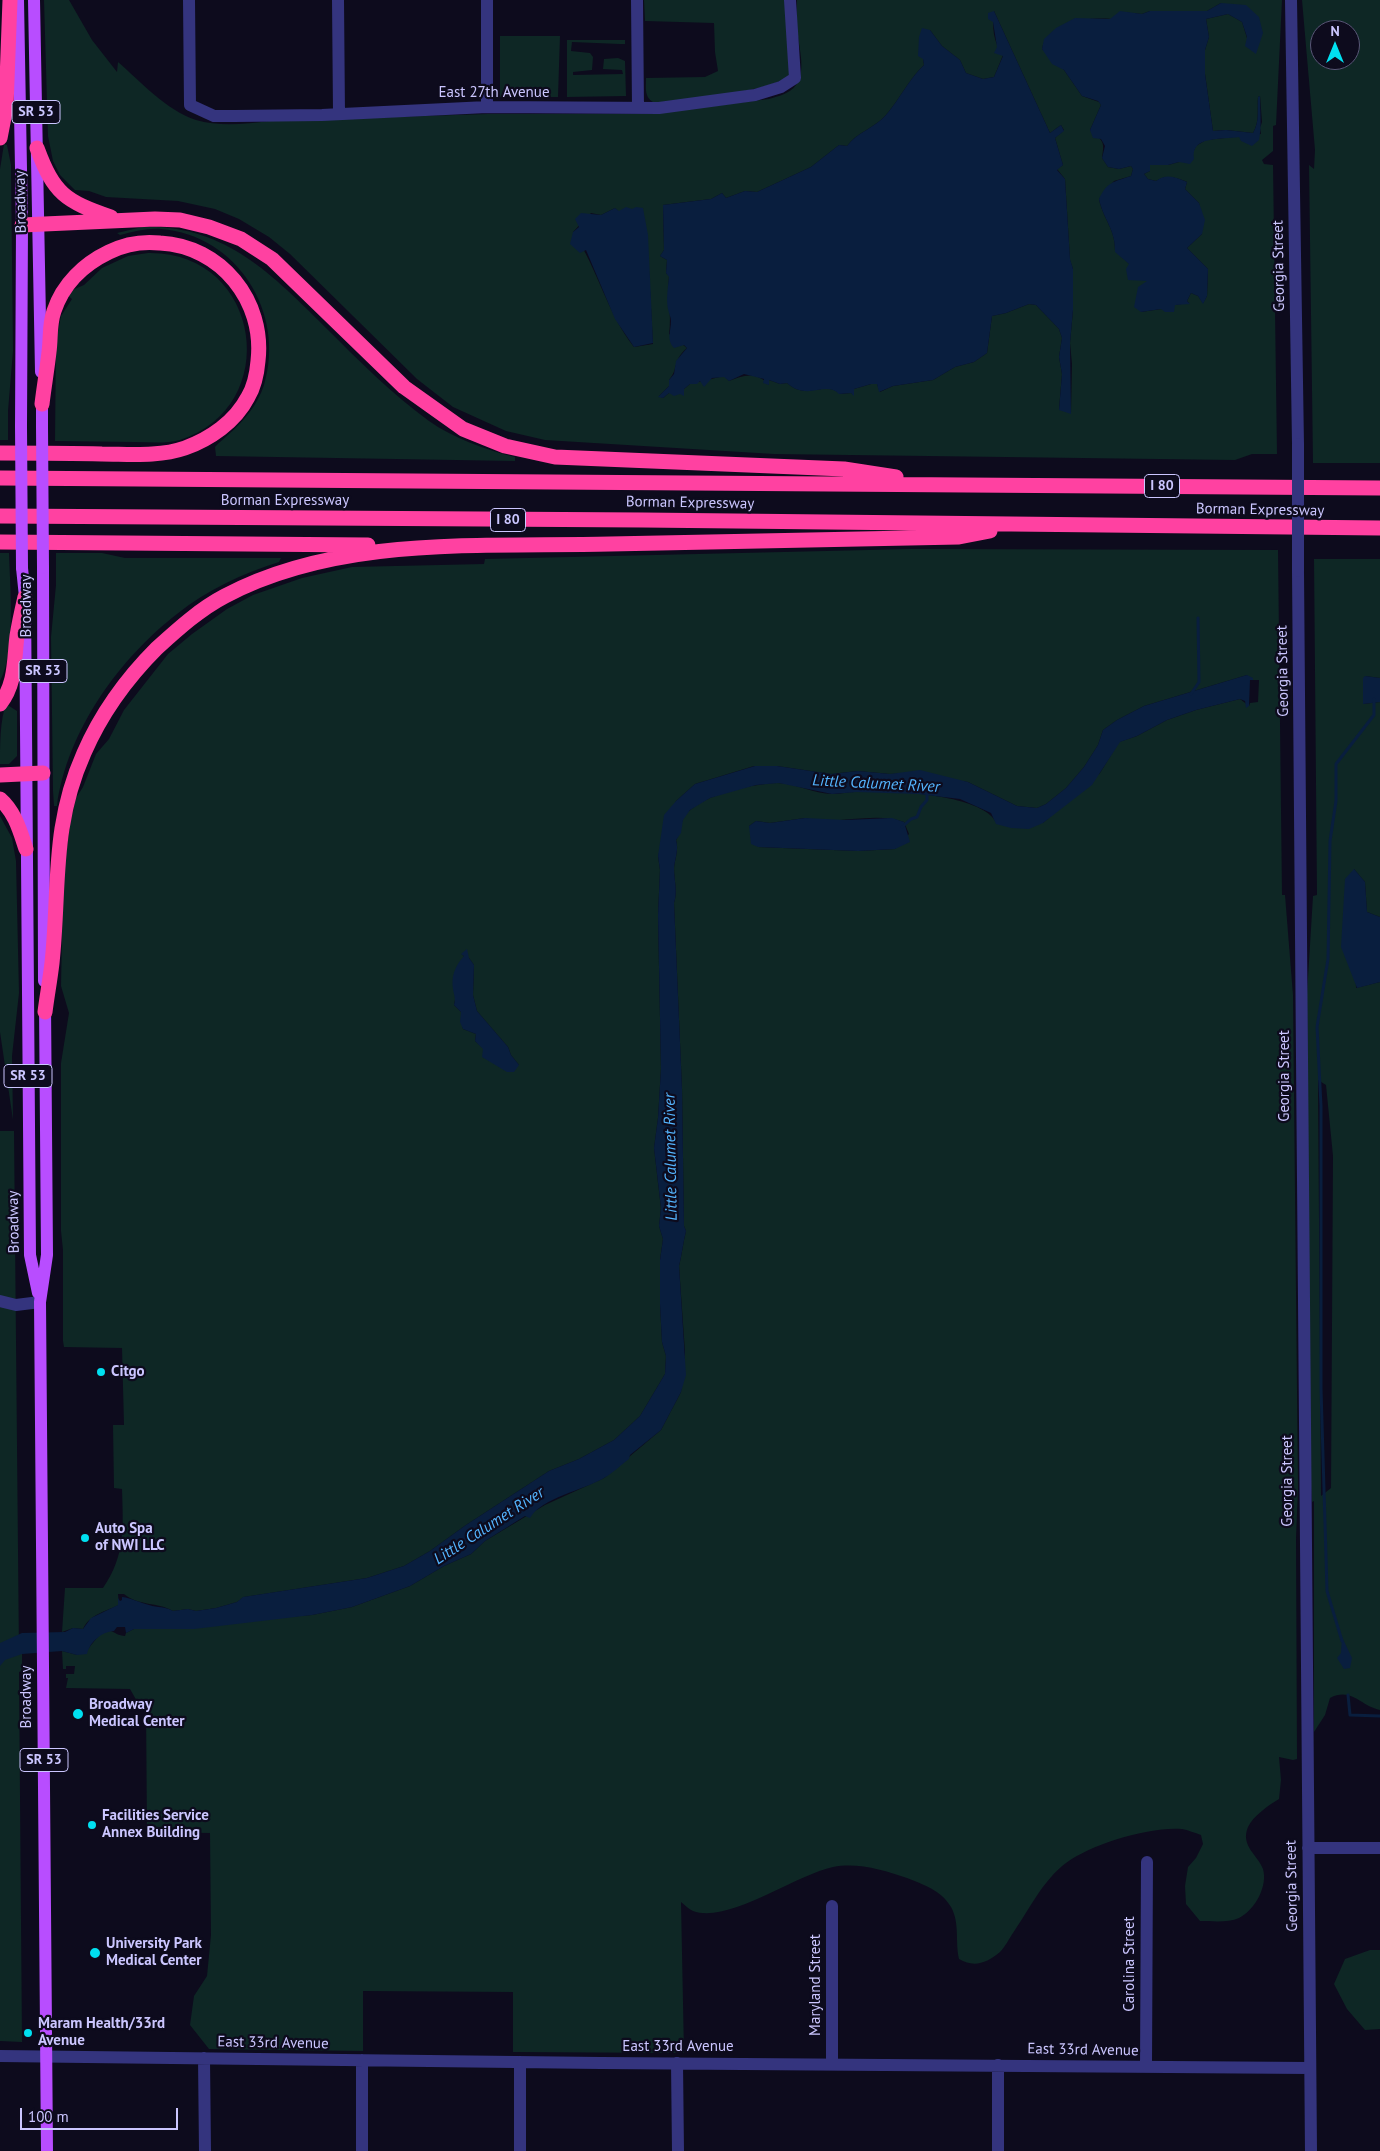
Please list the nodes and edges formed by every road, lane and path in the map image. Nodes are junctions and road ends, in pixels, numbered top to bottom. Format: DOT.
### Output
graph roads {
  1 [pos="10,0"];
  2 [pos="18,0"];
  3 [pos="34,0"];
  4 [pos="189,0"];
  5 [pos="338,0"];
  6 [pos="487,0"];
  7 [pos="637,0"];
  8 [pos="790,0"];
  9 [pos="1290,0"];
  10 [pos="488,107"];
  11 [pos="638,108"];
  12 [pos="339,113"];
  13 [pos="0,138"];
  14 [pos="37,148"];
  15 [pos="117,219"];
  16 [pos="38,224"];
  17 [pos="22,225"];
  18 [pos="42,404"];
  19 [pos="0,452"];
  20 [pos="0,478"];
  21 [pos="944,484"];
  22 [pos="1380,488"];
  23 [pos="0,516"];
  24 [pos="1017,525"];
  25 [pos="1380,528"];
  26 [pos="0,542"];
  27 [pos="457,546"];
  28 [pos="25,597"];
  29 [pos="0,704"];
  30 [pos="28,773"];
  31 [pos="43,773"];
  32 [pos="0,774"];
  33 [pos="0,799"];
  34 [pos="26,849"];
  35 [pos="45,1012"];
  36 [pos="0,1301"];
  37 [pos="40,1302"];
  38 [pos="1308,1848"];
  39 [pos="1380,1848"];
  40 [pos="1147,1862"];
  41 [pos="832,1906"];
  42 [pos="0,2056"];
  43 [pos="46,2056"];
  44 [pos="204,2058"];
  45 [pos="362,2060"];
  46 [pos="520,2062"];
  47 [pos="677,2063"];
  48 [pos="832,2063"];
  49 [pos="998,2065"];
  50 [pos="1146,2066"];
  51 [pos="1310,2068"];
  52 [pos="48,2151"];
  53 [pos="205,2151"];
  54 [pos="362,2151"];
  55 [pos="520,2151"];
  56 [pos="678,2151"];
  57 [pos="998,2151"];
  58 [pos="1311,2151"];
  1 -- 13 [label="highway"];
  2 -- 17 [label="main road, Broadway / SR 53"];
  3 -- 14 [label="main road, Broadway / SR 53"];
  4 -- 12 [label="street, East 27th Avenue"];
  5 -- 12 [label="street"];
  6 -- 10 [label="street"];
  7 -- 11 [label="street"];
  8 -- 11 [label="street, East 27th Avenue"];
  9 -- 38 [label="street, Georgia Street, bridge"];
  10 -- 11 [label="street, East 27th Avenue"];
  10 -- 12 [label="street, East 27th Avenue"];
  14 -- 15 [label="highway"];
  14 -- 16 [label="main road, Broadway / SR 53"];
  15 -- 16 [label="highway"];
  15 -- 21 [label="highway"];
  16 -- 17 [label="highway"];
  16 -- 18 [label="main road, Broadway / SR 53"];
  17 -- 28 [label="main road, Broadway / SR 53, bridge"];
  18 -- 19 [label="highway"];
  18 -- 31 [label="main road, Broadway / SR 53, bridge"];
  20 -- 21 [label="highway, Borman Expressway / I 80"];
  21 -- 22 [label="highway, Borman Expressway / I 80"];
  23 -- 24 [label="highway, Borman Expressway / I 80"];
  24 -- 25 [label="highway, Borman Expressway / I 80"];
  24 -- 27 [label="highway"];
  26 -- 27 [label="highway"];
  27 -- 35 [label="highway"];
  28 -- 29 [label="highway"];
  28 -- 30 [label="main road, Broadway / SR 53"];
  30 -- 31 [label="highway"];
  30 -- 32 [label="highway"];
  30 -- 34 [label="main road, Broadway / SR 53"];
  31 -- 35 [label="main road, Broadway / SR 53"];
  33 -- 34 [label="highway"];
  34 -- 37 [label="main road, Broadway / SR 53"];
  35 -- 37 [label="main road, Broadway / SR 53"];
  36 -- 37 [label="street"];
  37 -- 43 [label="main road, Broadway / SR 53"];
  38 -- 39 [label="street"];
  38 -- 51 [label="street, Georgia Street"];
  40 -- 50 [label="street, Carolina Street"];
  41 -- 48 [label="street, Maryland Street"];
  42 -- 43 [label="street, East 33rd Avenue"];
  43 -- 44 [label="street, East 33rd Avenue"];
  43 -- 52 [label="main road, Broadway / SR 53"];
  44 -- 45 [label="street, East 33rd Avenue"];
  44 -- 53 [label="street"];
  45 -- 46 [label="street, East 33rd Avenue"];
  45 -- 54 [label="street"];
  46 -- 47 [label="street, East 33rd Avenue"];
  46 -- 55 [label="street"];
  47 -- 48 [label="street, East 33rd Avenue"];
  47 -- 56 [label="street"];
  48 -- 49 [label="street, East 33rd Avenue"];
  49 -- 50 [label="street, East 33rd Avenue"];
  49 -- 57 [label="street"];
  50 -- 51 [label="street, East 33rd Avenue"];
  51 -- 58 [label="street, Georgia Street"];
}
